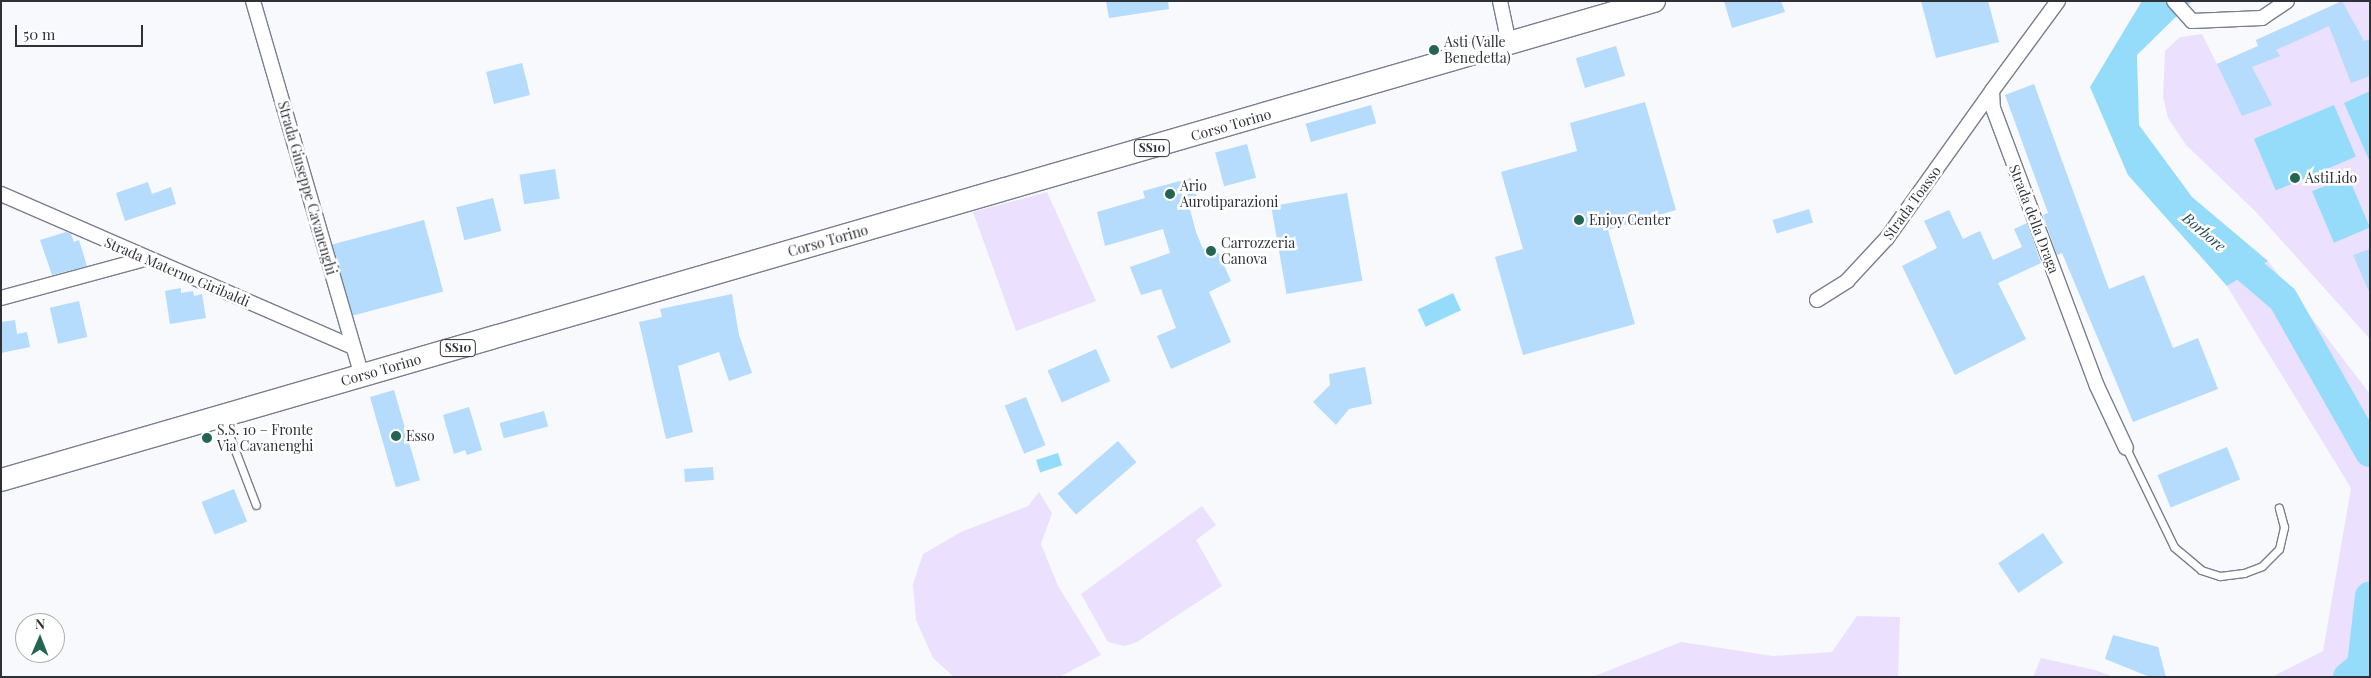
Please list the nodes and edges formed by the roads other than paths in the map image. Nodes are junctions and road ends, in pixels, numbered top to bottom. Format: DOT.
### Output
graph roads {
  1 [pos="253,1"];
  2 [pos="1500,1"];
  3 [pos="1654,1"];
  4 [pos="2058,1"];
  5 [pos="2174,1"];
  6 [pos="2287,1"];
  7 [pos="1509,44"];
  8 [pos="1992,91"];
  9 [pos="1,194"];
  10 [pos="145,259"];
  11 [pos="1,298"];
  12 [pos="1817,300"];
  13 [pos="353,347"];
  14 [pos="362,375"];
  15 [pos="221,414"];
  16 [pos="2126,448"];
  17 [pos="1,480"];
  18 [pos="256,505"];
  19 [pos="2279,508"];
  1 -- 13 [label="street, Strada Giuseppe Cavanenghi"];
  2 -- 7 [label="street"];
  3 -- 7 [label="main road, Corso Torino / SS10"];
  4 -- 8 [label="street"];
  5 -- 6 [label="street"];
  7 -- 14 [label="main road, Corso Torino / SS10"];
  8 -- 12 [label="street, Strada Toasso"];
  8 -- 16 [label="street, Strada della Draga"];
  9 -- 10 [label="street, Strada Materno Giribaldi"];
  10 -- 11 [label="street"];
  10 -- 13 [label="street, Strada Materno Giribaldi"];
  13 -- 14 [label="street, Strada Giuseppe Cavanenghi"];
  14 -- 15 [label="main road, Corso Torino / SS10"];
  15 -- 17 [label="main road, Corso Torino / SS10"];
  15 -- 18 [label="lane"];
  16 -- 19 [label="lane"];
}
